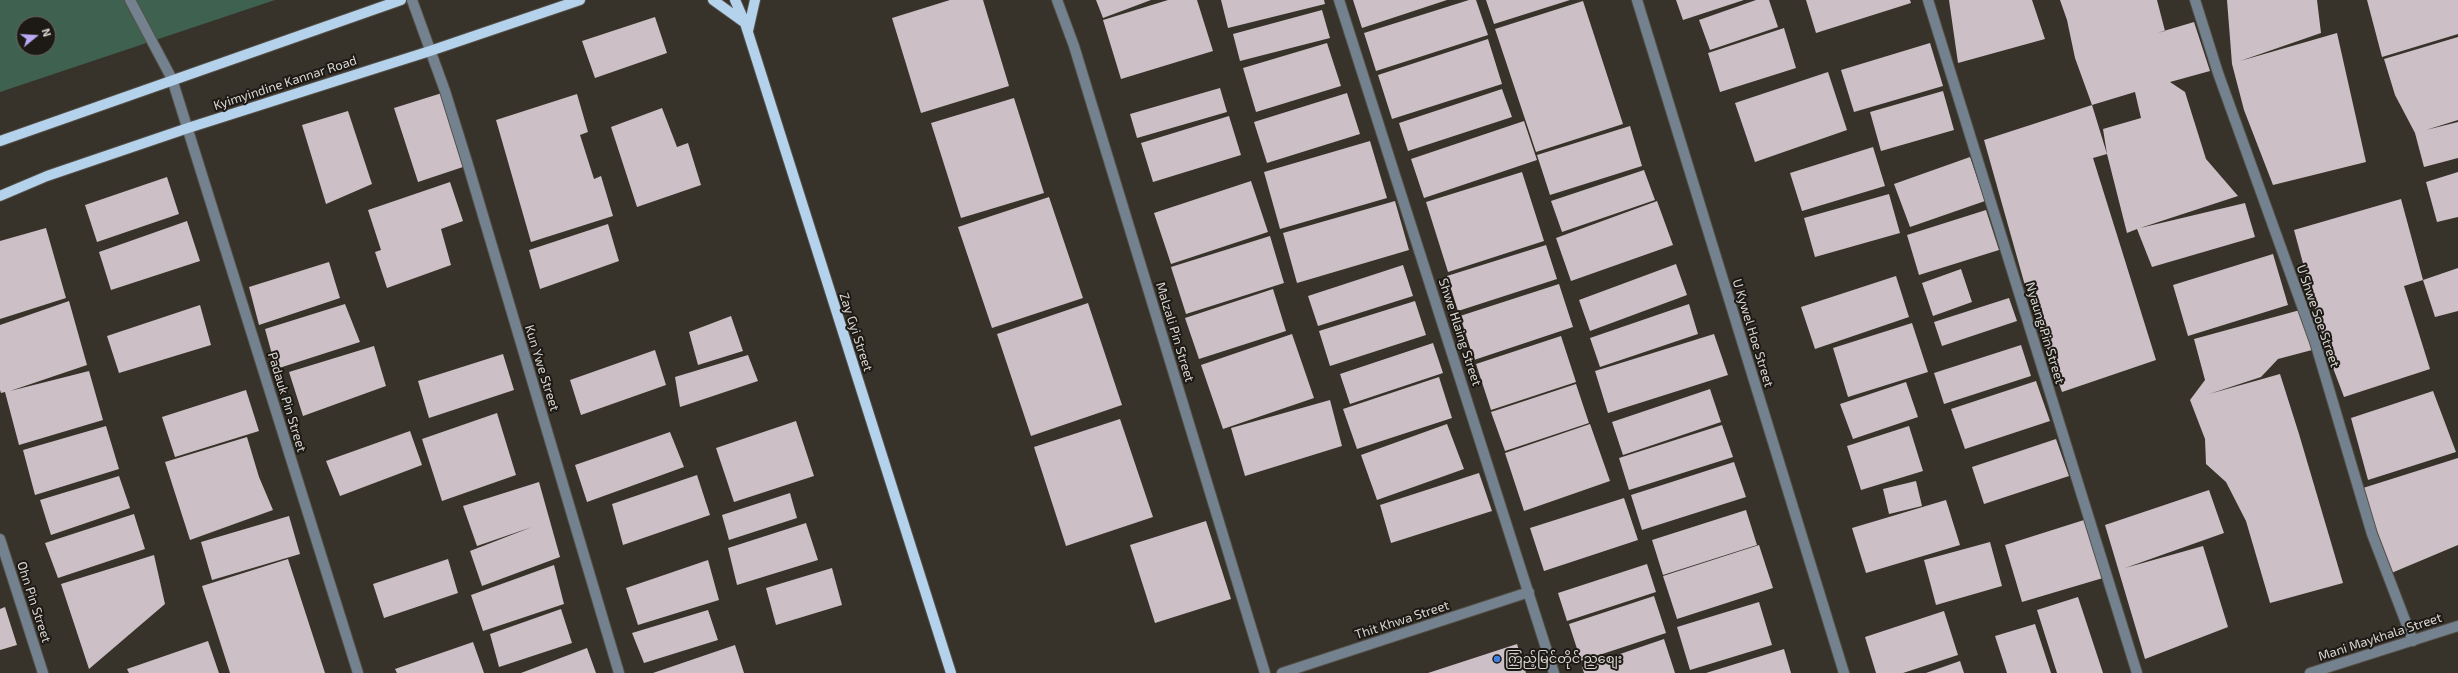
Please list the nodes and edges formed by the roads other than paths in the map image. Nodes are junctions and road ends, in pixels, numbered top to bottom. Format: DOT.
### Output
graph roads {
  1 [pos="130,0"];
  2 [pos="401,0"];
  3 [pos="412,0"];
  4 [pos="580,0"];
  5 [pos="713,0"];
  6 [pos="735,0"];
  7 [pos="755,0"];
  8 [pos="1057,0"];
  9 [pos="1339,0"];
  10 [pos="1636,0"];
  11 [pos="1928,0"];
  12 [pos="2195,0"];
  13 [pos="745,23"];
  14 [pos="748,33"];
  15 [pos="430,51"];
  16 [pos="172,79"];
  17 [pos="188,128"];
  18 [pos="0,141"];
  19 [pos="0,196"];
  20 [pos="0,539"];
  21 [pos="1530,592"];
  22 [pos="2458,626"];
  23 [pos="2412,641"];
  24 [pos="43,673"];
  25 [pos="358,673"];
  26 [pos="619,673"];
  27 [pos="951,673"];
  28 [pos="1265,673"];
  29 [pos="1282,673"];
  30 [pos="1554,673"];
  31 [pos="1844,673"];
  32 [pos="2137,673"];
  33 [pos="2310,673"];
  1 -- 16 [label="street, Padauk Pin Street"];
  2 -- 16 [label="main road"];
  3 -- 15 [label="street, Kun Ywe Street"];
  4 -- 15 [label="main road, Kyimyindine Kannar Road"];
  5 -- 13 [label="main road"];
  6 -- 13 [label="main road, Zay Gyi Street"];
  7 -- 14 [label="main road"];
  8 -- 28 [label="street, Malzali Pin Street"];
  9 -- 21 [label="street, Shwe Hlaing Street"];
  10 -- 31 [label="street, U Kywel Hoe Street"];
  11 -- 32 [label="street, Nyaung Pin Street"];
  12 -- 23 [label="street, U Shwe Soe Street"];
  13 -- 14 [label="main road, Zay Gyi Street"];
  14 -- 27 [label="main road, Zay Gyi Street"];
  15 -- 17 [label="main road, Kyimyindine Kannar Road"];
  15 -- 26 [label="street, Kun Ywe Street"];
  16 -- 17 [label="street, Padauk Pin Street"];
  16 -- 18 [label="main road"];
  17 -- 19 [label="main road, Kyimyindine Kannar Road"];
  17 -- 25 [label="street, Padauk Pin Street"];
  20 -- 24 [label="street, Ohn Pin Street"];
  21 -- 29 [label="street, Thit Khwa Street"];
  21 -- 30 [label="street, Shwe Hlaing Street"];
  22 -- 23 [label="street, Mani Maykhala Street"];
  23 -- 33 [label="street, Mani Maykhala Street"];
}
